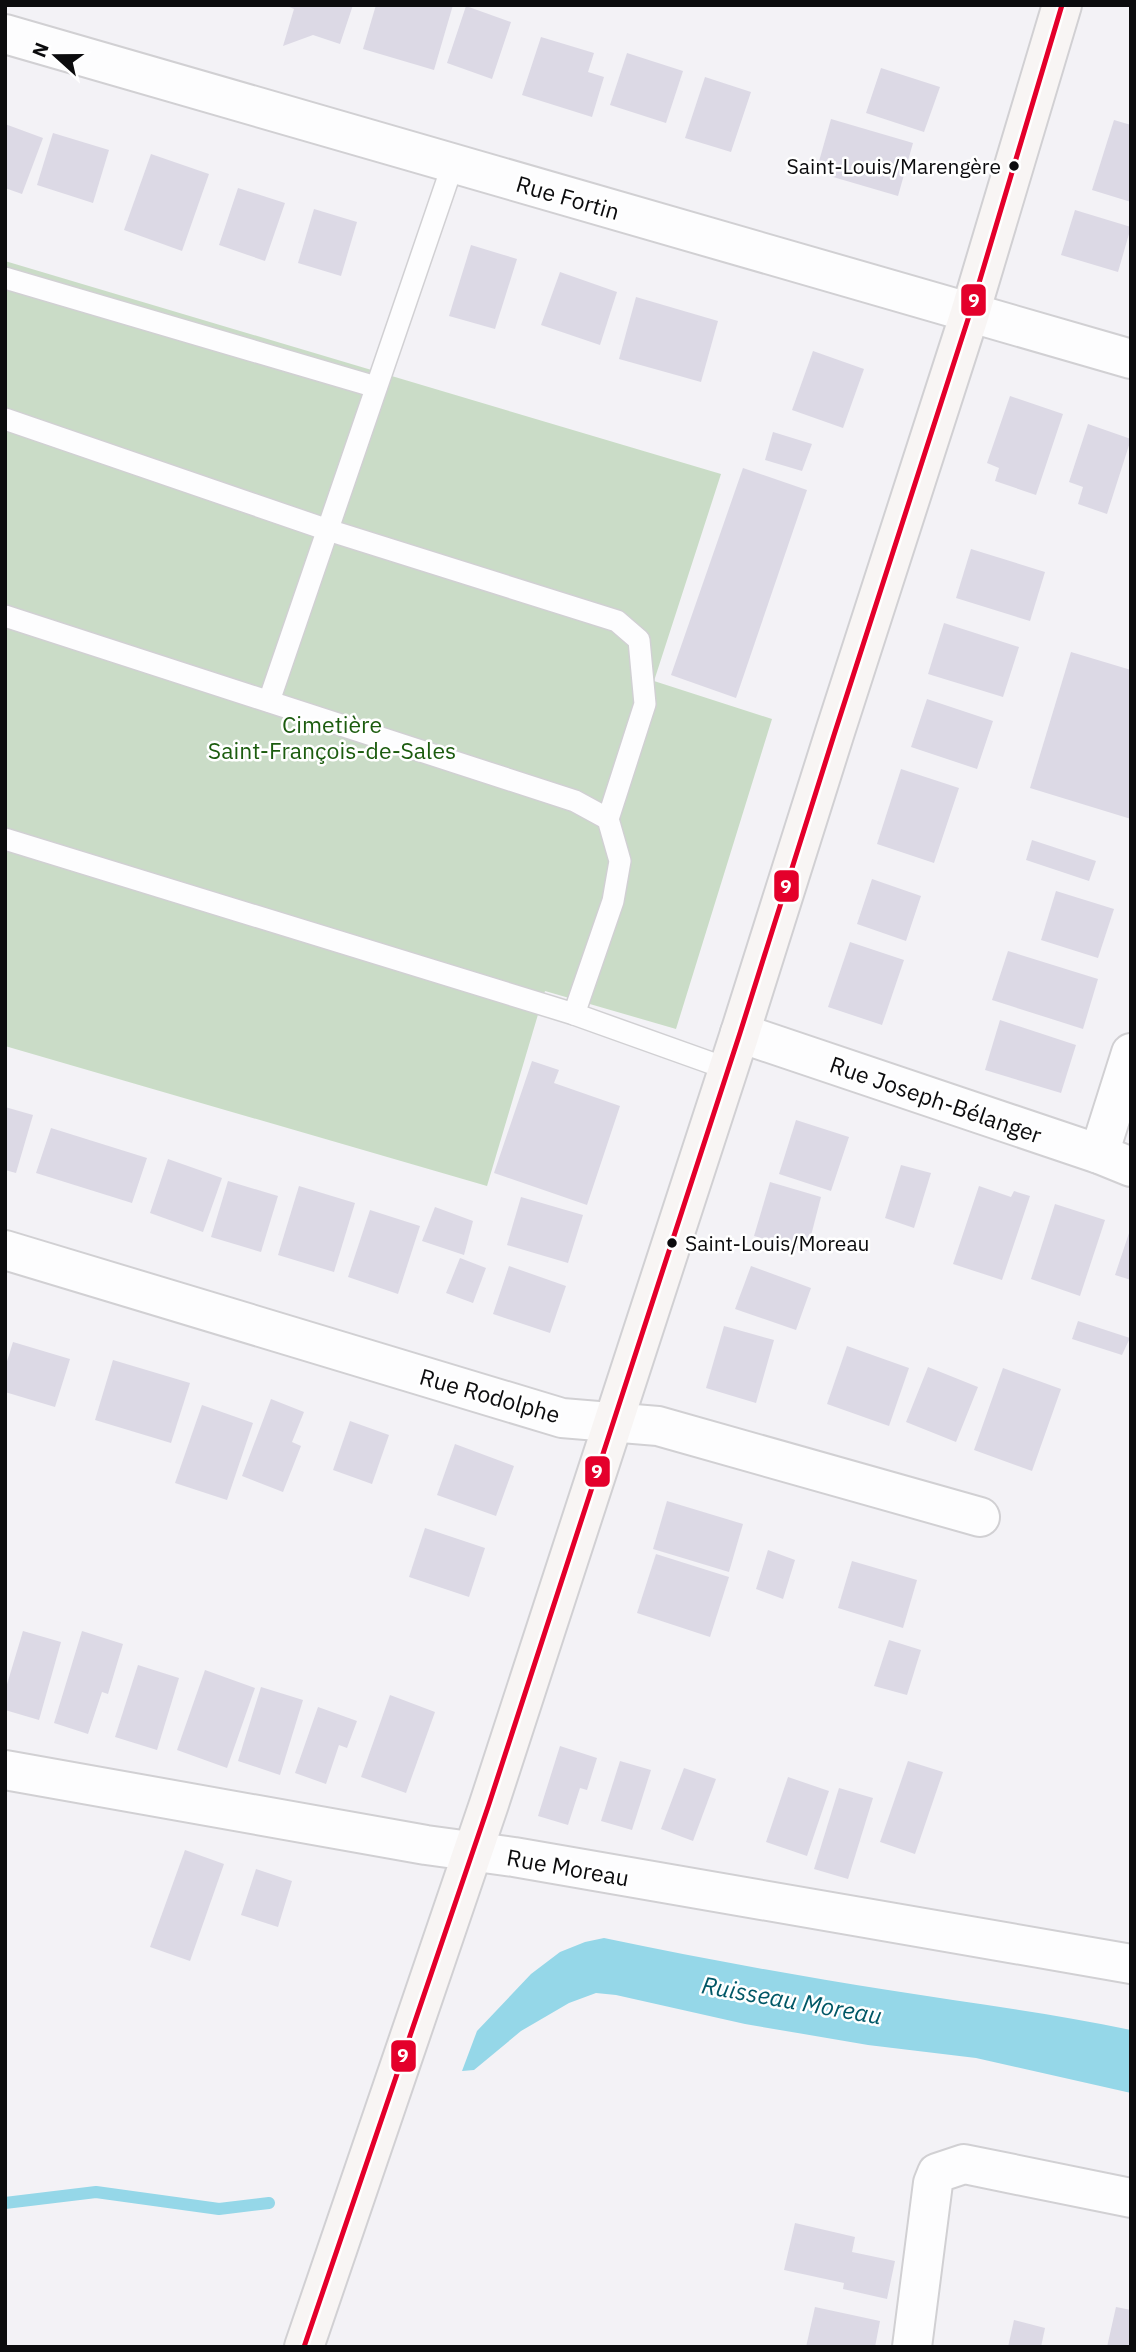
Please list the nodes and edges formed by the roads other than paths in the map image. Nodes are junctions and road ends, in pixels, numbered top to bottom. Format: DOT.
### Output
graph roads {
  1 [pos="1062,5"];
  2 [pos="5,34"];
  3 [pos="453,163"];
  4 [pos="5,278"];
  5 [pos="970,313"];
  6 [pos="1131,359"];
  7 [pos="376,387"];
  8 [pos="5,419"];
  9 [pos="328,530"];
  10 [pos="5,615"];
  11 [pos="270,701"];
  12 [pos="608,819"];
  13 [pos="5,838"];
  14 [pos="573,1014"];
  15 [pos="740,1033"];
  16 [pos="1131,1053"];
  17 [pos="728,1069"];
  18 [pos="1115,1161"];
  19 [pos="5,1250"];
  20 [pos="613,1423"];
  21 [pos="980,1517"];
  22 [pos="5,1770"];
  23 [pos="472,1851"];
  24 [pos="1131,1964"];
  25 [pos="1131,2198"];
  26 [pos="304,2347"];
  27 [pos="912,2347"];
  1 -- 5 [label="main road"];
  2 -- 3 [label="street, Rue Fortin"];
  3 -- 5 [label="street, Rue Fortin"];
  3 -- 7 [label="lane"];
  4 -- 7 [label="lane"];
  5 -- 6 [label="street, Rue Fortin"];
  5 -- 15 [label="main road"];
  7 -- 9 [label="lane"];
  8 -- 9 [label="lane"];
  9 -- 11 [label="lane"];
  9 -- 12 [label="lane"];
  10 -- 11 [label="lane"];
  11 -- 12 [label="lane"];
  12 -- 14 [label="lane"];
  13 -- 14 [label="lane"];
  14 -- 17 [label="lane"];
  15 -- 17 [label="main road"];
  15 -- 18 [label="street, Rue Joseph-Bélanger"];
  16 -- 18 [label="street"];
  17 -- 20 [label="main road"];
  19 -- 20 [label="street, Rue Rodolphe"];
  20 -- 21 [label="street, Rue Rodolphe"];
  20 -- 23 [label="main road"];
  22 -- 23 [label="street, Rue Moreau"];
  23 -- 24 [label="street, Rue Moreau"];
  23 -- 26 [label="main road"];
  25 -- 27 [label="street"];
}
